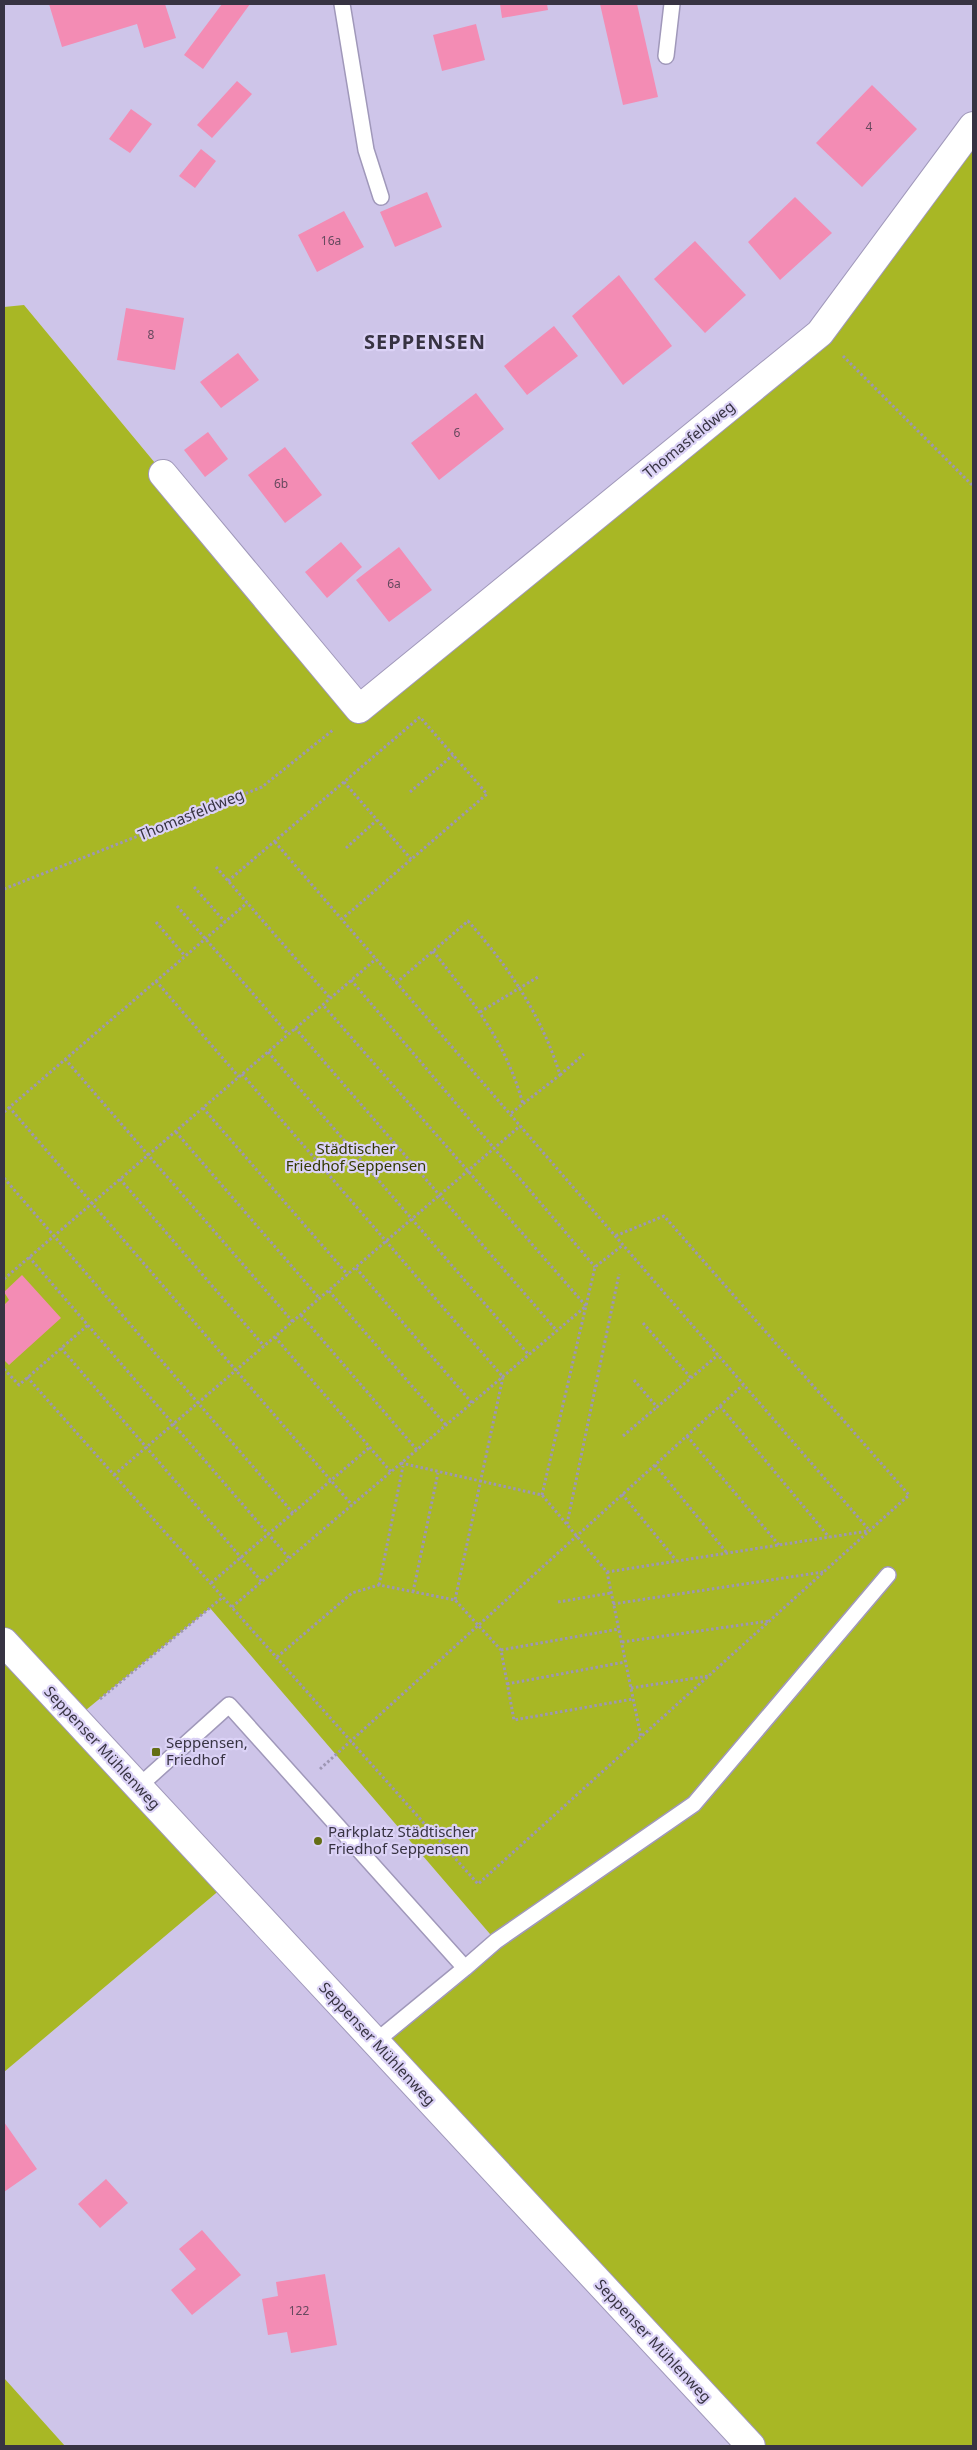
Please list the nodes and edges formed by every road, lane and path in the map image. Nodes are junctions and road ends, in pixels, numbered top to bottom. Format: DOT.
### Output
graph roads {
  1 [pos="342,4"];
  2 [pos="672,4"];
  3 [pos="666,56"];
  4 [pos="973,126"];
  5 [pos="381,197"];
  6 [pos="820,333"];
  7 [pos="164,474"];
  8 [pos="973,486"];
  9 [pos="359,709"];
  10 [pos="453,755"];
  11 [pos="344,782"];
  12 [pos="410,792"];
  13 [pos="377,820"];
  14 [pos="274,842"];
  15 [pos="346,848"];
  16 [pos="411,860"];
  17 [pos="216,867"];
  18 [pos="228,881"];
  19 [pos="194,887"];
  20 [pos="4,889"];
  21 [pos="247,903"];
  22 [pos="176,906"];
  23 [pos="342,919"];
  24 [pos="156,922"];
  25 [pos="225,922"];
  26 [pos="205,938"];
  27 [pos="433,951"];
  28 [pos="185,956"];
  29 [pos="376,959"];
  30 [pos="538,977"];
  31 [pos="351,980"];
  32 [pos="156,981"];
  33 [pos="396,982"];
  34 [pos="519,988"];
  35 [pos="330,998"];
  36 [pos="323,1004"];
  37 [pos="480,1012"];
  38 [pos="295,1028"];
  39 [pos="288,1034"];
  40 [pos="268,1052"];
  41 [pos="584,1054"];
  42 [pos="66,1059"];
  43 [pos="560,1075"];
  44 [pos="240,1076"];
  45 [pos="523,1104"];
  46 [pos="9,1107"];
  47 [pos="203,1108"];
  48 [pos="4,1112"];
  49 [pos="510,1114"];
  50 [pos="520,1126"];
  51 [pos="176,1132"];
  52 [pos="494,1149"];
  53 [pos="148,1155"];
  54 [pos="468,1171"];
  55 [pos="4,1178"];
  56 [pos="120,1179"];
  57 [pos="440,1196"];
  58 [pos="92,1203"];
  59 [pos="412,1219"];
  60 [pos="54,1236"];
  61 [pos="615,1236"];
  62 [pos="386,1242"];
  63 [pos="623,1245"];
  64 [pos="29,1257"];
  65 [pos="595,1267"];
  66 [pos="356,1268"];
  67 [pos="619,1274"];
  68 [pos="348,1275"];
  69 [pos="4,1279"];
  70 [pos="329,1291"];
  71 [pos="320,1299"];
  72 [pos="586,1306"];
  73 [pos="301,1315"];
  74 [pos="292,1322"];
  75 [pos="643,1323"];
  76 [pos="88,1325"];
  77 [pos="557,1331"];
  78 [pos="275,1337"];
  79 [pos="264,1346"];
  80 [pos="61,1348"];
  81 [pos="529,1354"];
  82 [pos="718,1355"];
  83 [pos="4,1369"];
  84 [pos="236,1370"];
  85 [pos="27,1377"];
  86 [pos="503,1377"];
  87 [pos="691,1378"];
  88 [pos="634,1380"];
  89 [pos="743,1385"];
  90 [pos="198,1403"];
  91 [pos="472,1403"];
  92 [pos="720,1406"];
  93 [pos="657,1407"];
  94 [pos="174,1424"];
  95 [pos="446,1425"];
  96 [pos="623,1436"];
  97 [pos="687,1436"];
  98 [pos="370,1447"];
  99 [pos="146,1448"];
  100 [pos="418,1450"];
  101 [pos="402,1464"];
  102 [pos="655,1465"];
  103 [pos="391,1472"];
  104 [pos="438,1473"];
  105 [pos="114,1475"];
  106 [pos="331,1480"];
  107 [pos="480,1482"];
  108 [pos="622,1494"];
  109 [pos="542,1495"];
  110 [pos="352,1505"];
  111 [pos="293,1513"];
  112 [pos="566,1524"];
  113 [pos="870,1531"];
  114 [pos="269,1534"];
  115 [pos="577,1536"];
  116 [pos="829,1537"];
  117 [pos="779,1545"];
  118 [pos="728,1553"];
  119 [pos="241,1557"];
  120 [pos="289,1558"];
  121 [pos="677,1561"];
  122 [pos="607,1572"];
  123 [pos="824,1572"];
  124 [pos="888,1575"];
  125 [pos="262,1582"];
  126 [pos="211,1583"];
  127 [pos="379,1585"];
  128 [pos="413,1592"];
  129 [pos="611,1593"];
  130 [pos="223,1597"];
  131 [pos="455,1600"];
  132 [pos="558,1602"];
  133 [pos="613,1604"];
  134 [pos="232,1607"];
  135 [pos="771,1620"];
  136 [pos="478,1626"];
  137 [pos="619,1630"];
  138 [pos="4,1642"];
  139 [pos="622,1642"];
  140 [pos="501,1650"];
  141 [pos="276,1657"];
  142 [pos="626,1662"];
  143 [pos="710,1676"];
  144 [pos="507,1684"];
  145 [pos="631,1688"];
  146 [pos="633,1699"];
  147 [pos="75,1719"];
  148 [pos="641,1737"];
  149 [pos="351,1740"];
  150 [pos="302,1786"];
  151 [pos="138,1787"];
  152 [pos="465,1968"];
  153 [pos="375,2042"];
  154 [pos="751,2446"];
  1 -- 5 [label="lane"];
  2 -- 3 [label="lane"];
  4 -- 6 [label="street, Thomasfeldweg"];
  6 -- 8 [label="path"];
  6 -- 9 [label="street, Thomasfeldweg"];
  7 -- 9 [label="street"];
  9 -- 20 [label="path, Thomasfeldweg"];
  10 -- 11 [label="path"];
  10 -- 12 [label="path"];
  10 -- 16 [label="path"];
  11 -- 13 [label="path"];
  11 -- 14 [label="path"];
  13 -- 15 [label="path"];
  13 -- 16 [label="path"];
  14 -- 18 [label="path"];
  14 -- 23 [label="path"];
  16 -- 23 [label="path"];
  17 -- 18 [label="path"];
  18 -- 21 [label="path"];
  19 -- 25 [label="path"];
  21 -- 25 [label="path"];
  21 -- 35 [label="path"];
  22 -- 26 [label="path"];
  23 -- 29 [label="path"];
  24 -- 28 [label="path"];
  25 -- 26 [label="path"];
  26 -- 28 [label="path"];
  26 -- 39 [label="path"];
  27 -- 33 [label="path"];
  27 -- 34 [label="path"];
  27 -- 37 [label="path"];
  28 -- 32 [label="path"];
  29 -- 31 [label="path"];
  29 -- 33 [label="path"];
  30 -- 34 [label="path"];
  31 -- 35 [label="path"];
  31 -- 52 [label="path"];
  32 -- 42 [label="path"];
  32 -- 44 [label="path"];
  33 -- 49 [label="path"];
  34 -- 37 [label="path"];
  34 -- 43 [label="path"];
  35 -- 36 [label="path"];
  36 -- 38 [label="path"];
  36 -- 54 [label="path"];
  37 -- 45 [label="path"];
  38 -- 39 [label="path"];
  38 -- 57 [label="path"];
  39 -- 40 [label="path"];
  40 -- 44 [label="path"];
  40 -- 59 [label="path"];
  41 -- 43 [label="path"];
  42 -- 46 [label="path"];
  42 -- 53 [label="path"];
  43 -- 45 [label="path"];
  44 -- 47 [label="path"];
  44 -- 62 [label="path"];
  45 -- 49 [label="path"];
  46 -- 48 [label="path"];
  46 -- 58 [label="path"];
  47 -- 51 [label="path"];
  47 -- 68 [label="path"];
  49 -- 50 [label="path"];
  50 -- 52 [label="path"];
  50 -- 61 [label="path"];
  51 -- 53 [label="path"];
  51 -- 71 [label="path"];
  52 -- 54 [label="path"];
  52 -- 65 [label="path"];
  53 -- 56 [label="path"];
  53 -- 74 [label="path"];
  54 -- 57 [label="path"];
  54 -- 72 [label="path"];
  55 -- 60 [label="path"];
  56 -- 58 [label="path"];
  56 -- 79 [label="path"];
  57 -- 59 [label="path"];
  57 -- 77 [label="path"];
  58 -- 60 [label="path"];
  58 -- 84 [label="path"];
  59 -- 62 [label="path"];
  59 -- 81 [label="path"];
  60 -- 64 [label="path"];
  60 -- 90 [label="path"];
  61 -- 63 [label="path"];
  61 -- 113 [label="path"];
  62 -- 66 [label="path"];
  62 -- 86 [label="path"];
  63 -- 65 [label="path"];
  63 -- 82 [label="path"];
  64 -- 69 [label="path"];
  64 -- 76 [label="path"];
  65 -- 72 [label="path"];
  66 -- 68 [label="path"];
  66 -- 91 [label="path"];
  67 -- 112 [label="path"];
  68 -- 70 [label="path"];
  70 -- 71 [label="path"];
  70 -- 95 [label="path"];
  71 -- 73 [label="path"];
  72 -- 77 [label="path"];
  72 -- 109 [label="path"];
  73 -- 74 [label="path"];
  73 -- 100 [label="path"];
  74 -- 78 [label="path"];
  75 -- 87 [label="path"];
  76 -- 80 [label="path"];
  76 -- 94 [label="path"];
  77 -- 81 [label="path"];
  78 -- 79 [label="path"];
  78 -- 98 [label="path"];
  79 -- 84 [label="path"];
  80 -- 85 [label="path"];
  80 -- 99 [label="path"];
  81 -- 86 [label="path"];
  82 -- 87 [label="path"];
  82 -- 89 [label="path"];
  83 -- 85 [label="path"];
  84 -- 90 [label="path"];
  84 -- 106 [label="path"];
  85 -- 105 [label="path"];
  86 -- 91 [label="path"];
  86 -- 107 [label="path"];
  87 -- 93 [label="path"];
  88 -- 93 [label="path"];
  89 -- 92 [label="path"];
  89 -- 113 [label="path"];
  90 -- 94 [label="path"];
  90 -- 111 [label="path"];
  91 -- 95 [label="path"];
  92 -- 97 [label="path"];
  92 -- 116 [label="path"];
  93 -- 96 [label="path"];
  94 -- 99 [label="path"];
  94 -- 114 [label="path"];
  95 -- 100 [label="path"];
  97 -- 102 [label="path"];
  97 -- 117 [label="path"];
  98 -- 103 [label="path"];
  98 -- 106 [label="path"];
  99 -- 105 [label="path"];
  99 -- 119 [label="path"];
  100 -- 101 [label="path"];
  101 -- 103 [label="path"];
  101 -- 104 [label="path"];
  101 -- 127 [label="path"];
  102 -- 108 [label="path"];
  102 -- 118 [label="path"];
  103 -- 110 [label="path"];
  104 -- 107 [label="path"];
  104 -- 128 [label="path"];
  105 -- 126 [label="path"];
  106 -- 110 [label="path"];
  106 -- 111 [label="path"];
  107 -- 109 [label="path"];
  107 -- 131 [label="path"];
  108 -- 115 [label="path"];
  108 -- 121 [label="path"];
  109 -- 112 [label="path"];
  110 -- 120 [label="path"];
  111 -- 114 [label="path"];
  112 -- 115 [label="path"];
  113 -- 116 [label="path"];
  113 -- 123 [label="path"];
  114 -- 119 [label="path"];
  114 -- 120 [label="path"];
  115 -- 122 [label="path"];
  115 -- 136 [label="path"];
  116 -- 117 [label="path"];
  117 -- 118 [label="path"];
  118 -- 121 [label="path"];
  119 -- 125 [label="path"];
  119 -- 126 [label="path"];
  120 -- 125 [label="path"];
  121 -- 122 [label="path"];
  122 -- 129 [label="path"];
  123 -- 133 [label="path"];
  123 -- 135 [label="path"];
  124 -- 152 [label="lane"];
  125 -- 134 [label="path"];
  126 -- 130 [label="path"];
  127 -- 128 [label="path"];
  127 -- 141 [label="path"];
  128 -- 131 [label="path"];
  129 -- 132 [label="path"];
  129 -- 133 [label="path"];
  130 -- 134 [label="path"];
  130 -- 147 [label="path"];
  131 -- 136 [label="path"];
  133 -- 137 [label="path"];
  134 -- 141 [label="path"];
  135 -- 139 [label="path"];
  135 -- 143 [label="path"];
  136 -- 140 [label="path"];
  136 -- 149 [label="path"];
  137 -- 139 [label="path"];
  137 -- 140 [label="path"];
  138 -- 147 [label="street, Seppenser Mühlenweg"];
  139 -- 142 [label="path"];
  140 -- 144 [label="path"];
  141 -- 149 [label="path"];
  142 -- 144 [label="path"];
  142 -- 145 [label="path"];
  143 -- 145 [label="path"];
  143 -- 148 [label="path"];
  144 -- 146 [label="path"];
  145 -- 146 [label="path"];
  146 -- 148 [label="path"];
  147 -- 151 [label="street, Seppenser Mühlenweg"];
  148 -- 149 [label="path"];
  149 -- 150 [label="path"];
  150 -- 151 [label="lane"];
  150 -- 152 [label="lane"];
  151 -- 153 [label="street, Seppenser Mühlenweg"];
  152 -- 153 [label="lane"];
  153 -- 154 [label="street, Seppenser Mühlenweg"];
}
